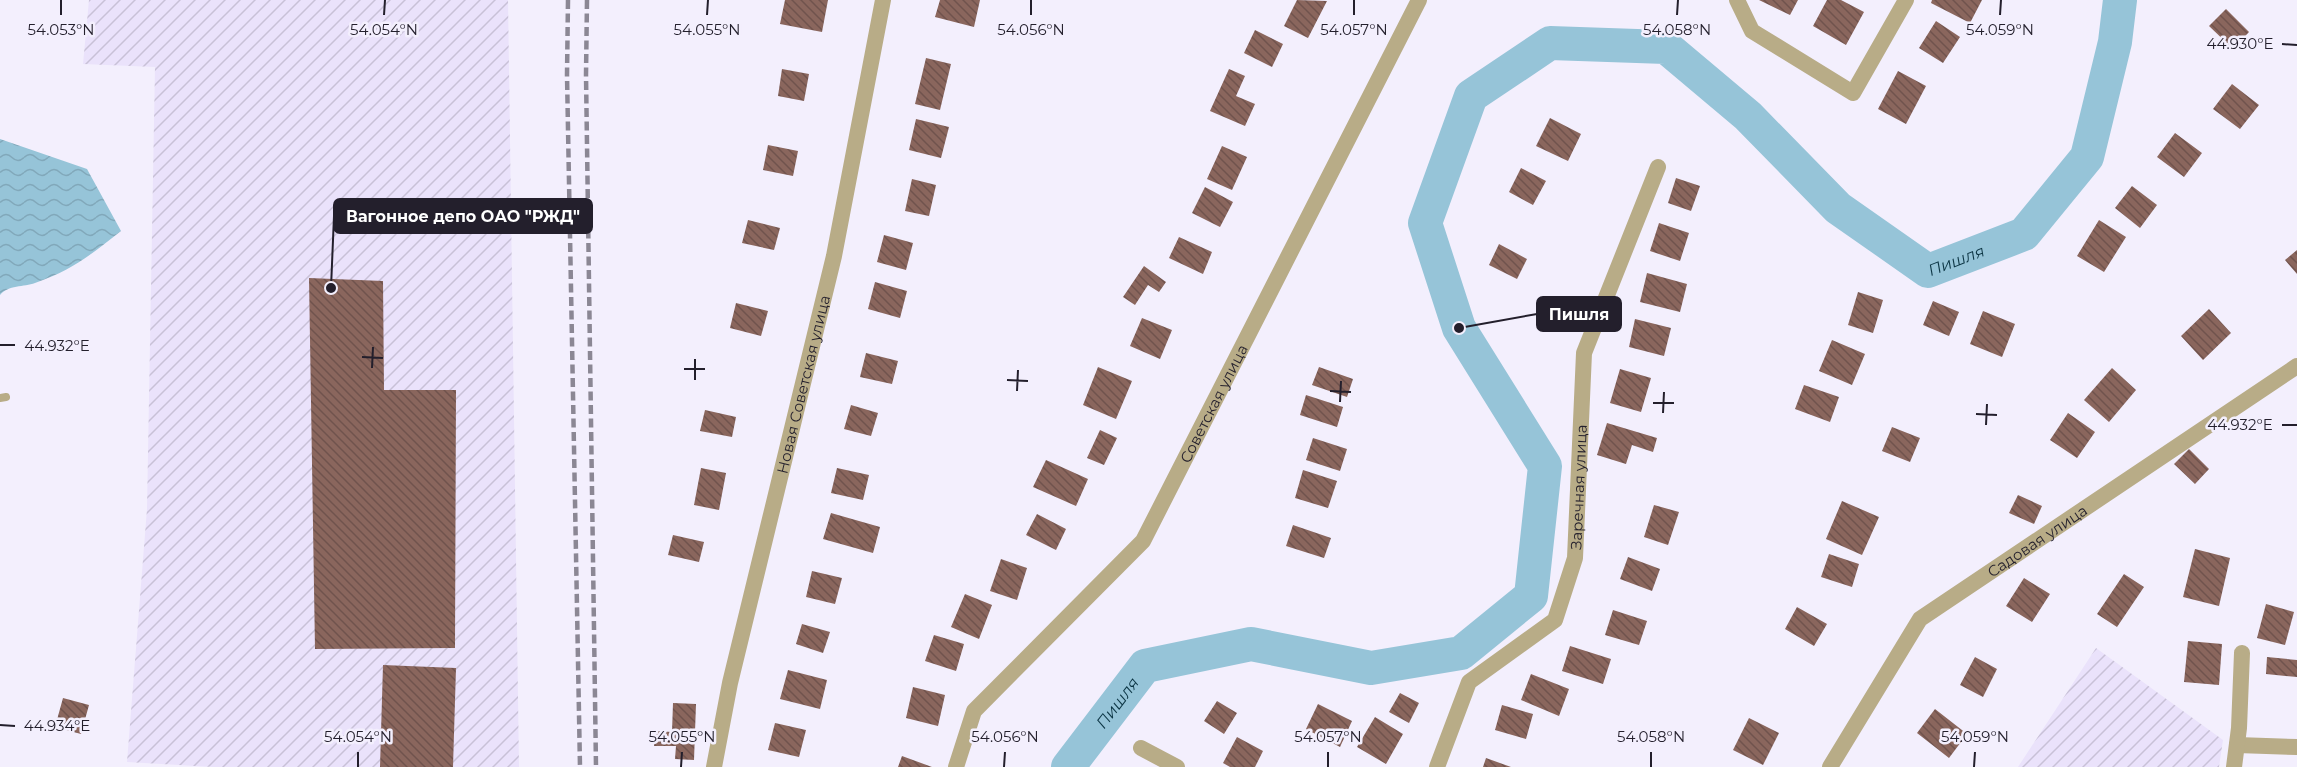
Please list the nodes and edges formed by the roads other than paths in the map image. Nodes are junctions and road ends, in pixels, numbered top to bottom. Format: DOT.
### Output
graph roads {
  1 [pos="883,0"];
  2 [pos="1419,0"];
  3 [pos="1737,0"];
  4 [pos="1906,0"];
  5 [pos="1658,167"];
  6 [pos="2297,366"];
  7 [pos="2242,653"];
  8 [pos="2237,745"];
  9 [pos="2297,747"];
  10 [pos="1141,748"];
  11 [pos="714,767"];
  12 [pos="956,767"];
  13 [pos="1177,767"];
  14 [pos="1437,767"];
  15 [pos="1830,767"];
  16 [pos="2234,767"];
  1 -- 11 [label="street, Новая Советская улица"];
  2 -- 12 [label="street, Советская улица"];
  3 -- 4 [label="street"];
  5 -- 14 [label="street, Заречная улица"];
  6 -- 15 [label="street, Садовая улица"];
  7 -- 8 [label="street"];
  8 -- 9 [label="street"];
  8 -- 16 [label="street"];
  10 -- 13 [label="street"];
}
